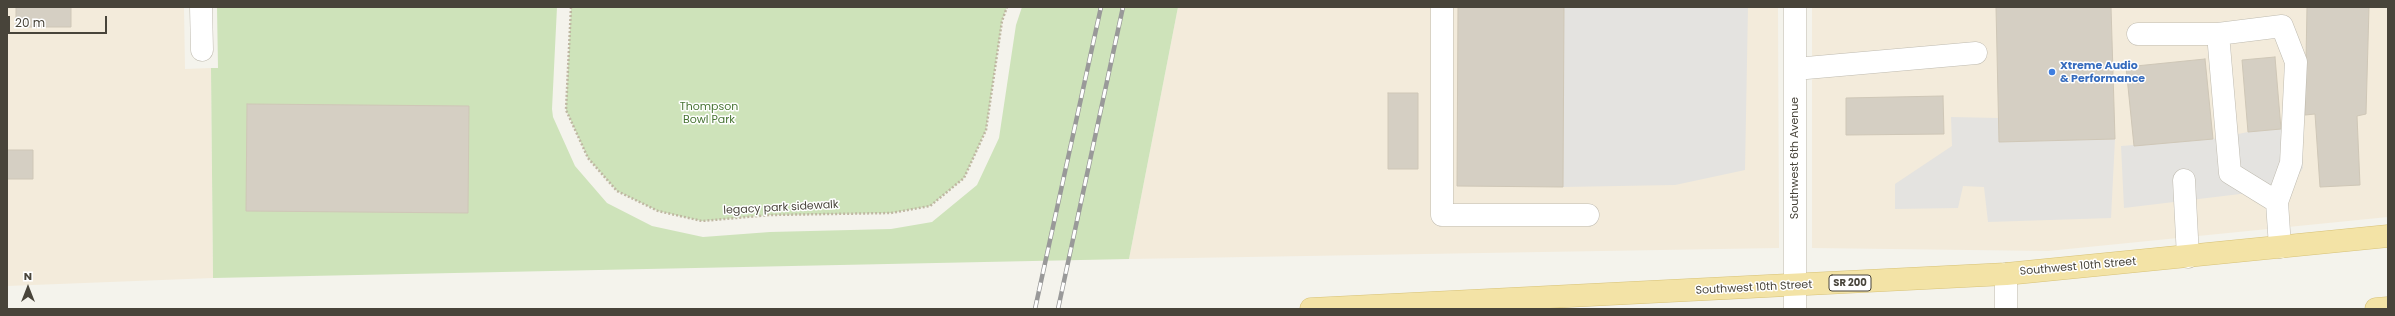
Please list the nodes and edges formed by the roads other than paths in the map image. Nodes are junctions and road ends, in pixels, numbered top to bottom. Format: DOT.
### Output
graph roads {
  1 [pos="201,7"];
  2 [pos="1442,7"];
  3 [pos="1795,7"];
  4 [pos="2138,34"];
  5 [pos="2218,34"];
  6 [pos="202,50"];
  7 [pos="1976,53"];
  8 [pos="1795,69"];
  9 [pos="2184,180"];
  10 [pos="2277,202"];
  11 [pos="1588,215"];
  12 [pos="2388,236"];
  13 [pos="2280,248"];
  14 [pos="2188,257"];
  15 [pos="2006,274"];
  16 [pos="1795,286"];
  17 [pos="2388,308"];
  18 [pos="1311,309"];
  19 [pos="1795,309"];
  20 [pos="2006,309"];
  21 [pos="2376,309"];
  1 -- 6 [label="street"];
  2 -- 11 [label="street"];
  3 -- 8 [label="street, Southwest 6th Avenue"];
  4 -- 5 [label="street"];
  5 -- 10 [label="street"];
  5 -- 10 [label="street"];
  7 -- 8 [label="street"];
  8 -- 16 [label="street, Southwest 6th Avenue"];
  9 -- 14 [label="street"];
  10 -- 13 [label="street"];
  12 -- 13 [label="main road, Southwest 10th Street / SR 200"];
  13 -- 14 [label="main road, Southwest 10th Street / SR 200"];
  14 -- 15 [label="main road, Southwest 10th Street / SR 200"];
  15 -- 16 [label="main road, Southwest 10th Street / SR 200"];
  15 -- 20 [label="street"];
  16 -- 18 [label="main road, Southwest 10th Street / SR 200"];
  16 -- 19 [label="street, Southwest 6th Avenue"];
  17 -- 21 [label="main road"];
}
